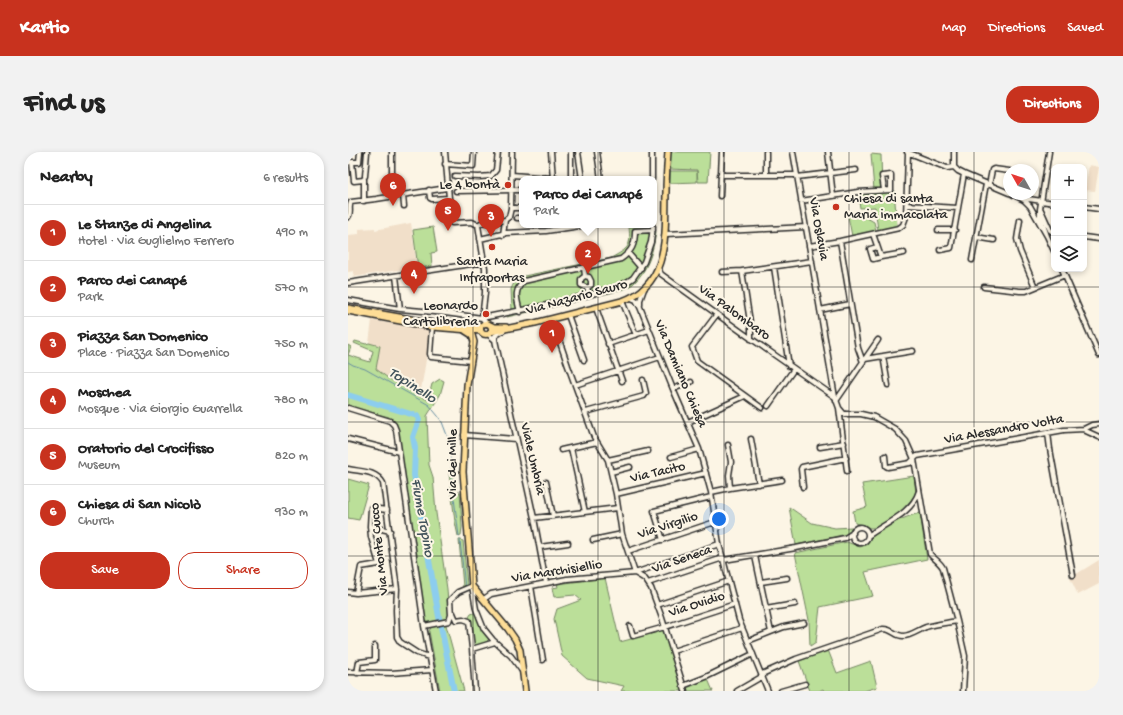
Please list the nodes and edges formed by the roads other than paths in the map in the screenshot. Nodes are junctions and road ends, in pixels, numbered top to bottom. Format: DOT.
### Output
graph roads {
  1 [pos="360,152"];
  2 [pos="367,152"];
  3 [pos="392,152"];
  4 [pos="445,152"];
  5 [pos="474,152"];
  6 [pos="498,152"];
  7 [pos="512,152"];
  8 [pos="551,152"];
  9 [pos="571,152"];
  10 [pos="578,152"];
  11 [pos="597,152"];
  12 [pos="652,152"];
  13 [pos="668,152"];
  14 [pos="722,152"];
  15 [pos="766,152"];
  16 [pos="793,152"];
  17 [pos="828,152"];
  18 [pos="908,152"];
  19 [pos="954,152"];
  20 [pos="1049,152"];
  21 [pos="350,162"];
  22 [pos="445,164"];
  23 [pos="954,167"];
  24 [pos="856,170"];
  25 [pos="1003,170"];
  26 [pos="831,174"];
  27 [pos="964,174"];
  28 [pos="512,175"];
  29 [pos="766,175"];
  30 [pos="455,176"];
  31 [pos="522,176"];
  32 [pos="553,176"];
  33 [pos="571,176"];
  34 [pos="582,176"];
  35 [pos="601,176"];
  36 [pos="652,176"];
  37 [pos="720,176"];
  38 [pos="797,176"];
  39 [pos="364,178"];
  40 [pos="988,184"];
  41 [pos="429,190"];
  42 [pos="448,190"];
  43 [pos="519,190"];
  44 [pos="884,190"];
  45 [pos="1003,190"];
  46 [pos="456,191"];
  47 [pos="512,191"];
  48 [pos="403,195"];
  49 [pos="720,196"];
  50 [pos="833,196"];
  51 [pos="392,197"];
  52 [pos="448,198"];
  53 [pos="1024,200"];
  54 [pos="364,201"];
  55 [pos="801,201"];
  56 [pos="1041,201"];
  57 [pos="1051,203"];
  58 [pos="907,205"];
  59 [pos="404,206"];
  60 [pos="1087,207"];
  61 [pos="511,208"];
  62 [pos="519,208"];
  63 [pos="958,208"];
  64 [pos="1040,209"];
  65 [pos="1099,209"];
  66 [pos="348,217"];
  67 [pos="508,218"];
  68 [pos="1020,220"];
  69 [pos="478,225"];
  70 [pos="806,227"];
  71 [pos="561,228"];
  72 [pos="554,230"];
  73 [pos="938,230"];
  74 [pos="954,230"];
  75 [pos="1051,231"];
  76 [pos="666,234"];
  77 [pos="873,234"];
  78 [pos="503,235"];
  79 [pos="1047,236"];
  80 [pos="976,237"];
  81 [pos="1087,237"];
  82 [pos="480,239"];
  83 [pos="1099,239"];
  84 [pos="994,240"];
  85 [pos="840,241"];
  86 [pos="1051,245"];
  87 [pos="809,246"];
  88 [pos="877,247"];
  89 [pos="940,250"];
  90 [pos="904,253"];
  91 [pos="628,254"];
  92 [pos="881,257"];
  93 [pos="972,260"];
  94 [pos="812,261"];
  95 [pos="484,262"];
  96 [pos="584,267"];
  97 [pos="774,267"];
  98 [pos="641,268"];
  99 [pos="658,268"];
  100 [pos="742,271"];
  101 [pos="722,272"];
  102 [pos="1064,272"];
  103 [pos="662,274"];
  104 [pos="655,275"];
  105 [pos="1065,275"];
  106 [pos="396,276"];
  107 [pos="585,276"];
  108 [pos="348,282"];
  109 [pos="984,287"];
  110 [pos="1035,287"];
  111 [pos="587,288"];
  112 [pos="644,288"];
  113 [pos="589,295"];
  114 [pos="631,298"];
  115 [pos="348,300"];
  116 [pos="622,301"];
  117 [pos="850,304"];
  118 [pos="348,308"];
  119 [pos="596,308"];
  120 [pos="640,308"];
  121 [pos="400,309"];
  122 [pos="820,310"];
  123 [pos="348,311"];
  124 [pos="520,312"];
  125 [pos="717,314"];
  126 [pos="568,315"];
  127 [pos="481,318"];
  128 [pos="552,319"];
  129 [pos="432,327"];
  130 [pos="484,327"];
  131 [pos="517,327"];
  132 [pos="751,328"];
  133 [pos="464,330"];
  134 [pos="504,330"];
  135 [pos="649,330"];
  136 [pos="489,333"];
  137 [pos="636,335"];
  138 [pos="746,335"];
  139 [pos="751,339"];
  140 [pos="494,340"];
  141 [pos="878,340"];
  142 [pos="474,342"];
  143 [pos="608,344"];
  144 [pos="913,351"];
  145 [pos="1099,355"];
  146 [pos="882,356"];
  147 [pos="660,357"];
  148 [pos="584,360"];
  149 [pos="471,361"];
  150 [pos="864,361"];
  151 [pos="789,366"];
  152 [pos="794,369"];
  153 [pos="618,371"];
  154 [pos="643,380"];
  155 [pos="622,381"];
  156 [pos="691,382"];
  157 [pos="575,385"];
  158 [pos="888,385"];
  159 [pos="673,389"];
  160 [pos="745,396"];
  161 [pos="836,399"];
  162 [pos="768,406"];
  163 [pos="348,408"];
  164 [pos="762,408"];
  165 [pos="839,408"];
  166 [pos="586,412"];
  167 [pos="688,422"];
  168 [pos="1099,424"];
  169 [pos="1084,429"];
  170 [pos="1048,433"];
  171 [pos="464,435"];
  172 [pos="1099,437"];
  173 [pos="348,439"];
  174 [pos="516,439"];
  175 [pos="751,439"];
  176 [pos="596,442"];
  177 [pos="844,443"];
  178 [pos="728,445"];
  179 [pos="820,447"];
  180 [pos="572,448"];
  181 [pos="699,449"];
  182 [pos="561,450"];
  183 [pos="648,451"];
  184 [pos="399,452"];
  185 [pos="885,456"];
  186 [pos="671,457"];
  187 [pos="846,458"];
  188 [pos="914,459"];
  189 [pos="608,460"];
  190 [pos="630,467"];
  191 [pos="348,469"];
  192 [pos="848,471"];
  193 [pos="611,472"];
  194 [pos="706,473"];
  195 [pos="782,480"];
  196 [pos="546,482"];
  197 [pos="759,484"];
  198 [pos="804,487"];
  199 [pos="730,488"];
  200 [pos="616,494"];
  201 [pos="711,494"];
  202 [pos="919,500"];
  203 [pos="618,508"];
  204 [pos="387,510"];
  205 [pos="585,512"];
  206 [pos="553,516"];
  207 [pos="534,518"];
  208 [pos="715,522"];
  209 [pos="370,526"];
  210 [pos="866,530"];
  211 [pos="877,530"];
  212 [pos="390,531"];
  213 [pos="853,533"];
  214 [pos="622,534"];
  215 [pos="868,536"];
  216 [pos="845,538"];
  217 [pos="593,540"];
  218 [pos="663,540"];
  219 [pos="855,540"];
  220 [pos="568,543"];
  221 [pos="719,544"];
  222 [pos="540,547"];
  223 [pos="628,551"];
  224 [pos="755,556"];
  225 [pos="723,559"];
  226 [pos="632,562"];
  227 [pos="626,573"];
  228 [pos="635,573"];
  229 [pos="1073,575"];
  230 [pos="787,578"];
  231 [pos="729,581"];
  232 [pos="761,582"];
  233 [pos="546,583"];
  234 [pos="648,583"];
  235 [pos="472,586"];
  236 [pos="531,586"];
  237 [pos="397,589"];
  238 [pos="348,592"];
  239 [pos="356,593"];
  240 [pos="484,599"];
  241 [pos="450,601"];
  242 [pos="657,604"];
  243 [pos="735,604"];
  244 [pos="795,604"];
  245 [pos="766,609"];
  246 [pos="958,621"];
  247 [pos="804,623"];
  248 [pos="424,626"];
  249 [pos="630,626"];
  250 [pos="665,627"];
  251 [pos="742,628"];
  252 [pos="771,632"];
  253 [pos="748,641"];
  254 [pos="495,642"];
  255 [pos="375,646"];
  256 [pos="472,649"];
  257 [pos="673,651"];
  258 [pos="753,654"];
  259 [pos="430,657"];
  260 [pos="543,660"];
  261 [pos="432,670"];
  262 [pos="348,672"];
  263 [pos="357,672"];
  264 [pos="523,672"];
  265 [pos="762,675"];
  266 [pos="805,684"];
  267 [pos="684,689"];
  268 [pos="436,691"];
  269 [pos="475,691"];
  270 [pos="525,691"];
  271 [pos="737,691"];
  272 [pos="768,691"];
  273 [pos="781,691"];
  274 [pos="963,691"];
  1 -- 21 [label="street"];
  2 -- 39 [label="street"];
  3 -- 51 [label="street"];
  4 -- 22 [label="street"];
  5 -- 22 [label="street"];
  6 -- 30 [label="street"];
  7 -- 28 [label="street"];
  8 -- 32 [label="street"];
  9 -- 33 [label="street"];
  10 -- 34 [label="street"];
  11 -- 35 [label="street"];
  12 -- 36 [label="street"];
  13 -- 76 [label="main road, Via Nazario Sauro"];
  14 -- 37 [label="street"];
  15 -- 29 [label="street"];
  16 -- 38 [label="street, Via Oslavia"];
  17 -- 26 [label="street"];
  18 -- 23 [label="street"];
  18 -- 58 [label="street"];
  19 -- 23 [label="street"];
  20 -- 56 [label="street"];
  21 -- 39 [label="street"];
  22 -- 42 [label="street"];
  23 -- 27 [label="street"];
  24 -- 26 [label="street"];
  25 -- 40 [label="street"];
  26 -- 38 [label="street"];
  26 -- 50 [label="street"];
  27 -- 40 [label="street"];
  27 -- 63 [label="street"];
  28 -- 31 [label="street"];
  28 -- 47 [label="street"];
  29 -- 37 [label="street"];
  29 -- 38 [label="street"];
  37 -- 49 [label="street"];
  38 -- 55 [label="street, Via Oslavia"];
  39 -- 54 [label="street"];
  40 -- 45 [label="street"];
  40 -- 80 [label="street"];
  41 -- 42 [label="street"];
  41 -- 48 [label="street"];
  41 -- 52 [label="street"];
  42 -- 52 [label="street"];
  43 -- 47 [label="street"];
  44 -- 50 [label="street"];
  46 -- 47 [label="street"];
  47 -- 61 [label="street"];
  48 -- 51 [label="street"];
  48 -- 59 [label="street"];
  50 -- 55 [label="street"];
  51 -- 54 [label="street"];
  52 -- 69 [label="street"];
  53 -- 56 [label="street"];
  53 -- 79 [label="street"];
  54 -- 66 [label="street"];
  55 -- 70 [label="street, Via Oslavia"];
  56 -- 57 [label="street"];
  56 -- 64 [label="street"];
  58 -- 63 [label="street"];
  58 -- 77 [label="street"];
  60 -- 65 [label="street"];
  61 -- 62 [label="street"];
  61 -- 67 [label="street"];
  63 -- 74 [label="street"];
  64 -- 75 [label="street"];
  64 -- 79 [label="street"];
  67 -- 69 [label="street"];
  67 -- 78 [label="street"];
  68 -- 110 [label="street"];
  69 -- 82 [label="street"];
  70 -- 76 [label="street"];
  70 -- 87 [label="street, Via Oslavia"];
  71 -- 72 [label="street"];
  72 -- 78 [label="street"];
  73 -- 74 [label="street"];
  74 -- 89 [label="street"];
  76 -- 99 [label="main road, Via Nazario Sauro"];
  77 -- 85 [label="street"];
  77 -- 88 [label="street"];
  78 -- 82 [label="street"];
  79 -- 86 [label="street"];
  80 -- 84 [label="street"];
  80 -- 93 [label="street"];
  81 -- 83 [label="street"];
  82 -- 95 [label="street"];
  85 -- 87 [label="street"];
  85 -- 117 [label="street"];
  87 -- 94 [label="street, Via Oslavia"];
  88 -- 92 [label="street"];
  88 -- 92 [label="street"];
  90 -- 92 [label="street"];
  91 -- 96 [label="street"];
  91 -- 98 [label="street"];
  91 -- 98 [label="street"];
  94 -- 97 [label="street"];
  94 -- 122 [label="street, Via Oslavia"];
  95 -- 106 [label="street"];
  95 -- 127 [label="street"];
  96 -- 107 [label="street"];
  96 -- 124 [label="street"];
  97 -- 100 [label="street"];
  97 -- 151 [label="street"];
  98 -- 113 [label="street"];
  99 -- 103 [label="street, Via Palombaro"];
  99 -- 104 [label="main road, Via Nazario Sauro"];
  100 -- 101 [label="street"];
  100 -- 132 [label="street"];
  102 -- 105 [label="street"];
  103 -- 104 [label="street"];
  103 -- 125 [label="street, Via Palombaro"];
  104 -- 112 [label="main road, Via Nazario Sauro"];
  105 -- 110 [label="street"];
  105 -- 145 [label="street"];
  106 -- 108 [label="street"];
  106 -- 121 [label="street"];
  107 -- 111 [label="street"];
  107 -- 111 [label="street"];
  109 -- 110 [label="street"];
  111 -- 113 [label="street"];
  112 -- 114 [label="main road, Via Nazario Sauro"];
  112 -- 120 [label="street, Via Damiano Chiesa"];
  113 -- 124 [label="street"];
  114 -- 116 [label="main road, Via Nazario Sauro"];
  114 -- 120 [label="street, Via Damiano Chiesa"];
  115 -- 121 [label="street"];
  116 -- 119 [label="main road, Via Nazario Sauro"];
  116 -- 137 [label="street"];
  117 -- 122 [label="street"];
  117 -- 150 [label="street"];
  118 -- 130 [label="main road"];
  119 -- 126 [label="main road, Via Nazario Sauro"];
  119 -- 143 [label="street"];
  120 -- 135 [label="street, Via Damiano Chiesa"];
  121 -- 127 [label="street"];
  122 -- 161 [label="street, Via Oslavia"];
  123 -- 129 [label="main road"];
  124 -- 127 [label="street"];
  125 -- 138 [label="street, Via Palombaro"];
  125 -- 160 [label="street"];
  126 -- 128 [label="main road, Via Nazario Sauro"];
  126 -- 148 [label="street"];
  127 -- 130 [label="street"];
  128 -- 131 [label="main road, Via Nazario Sauro"];
  128 -- 157 [label="street"];
  129 -- 133 [label="main road"];
  129 -- 149 [label="street"];
  130 -- 131 [label="main road, Via Nazario Sauro"];
  130 -- 133 [label="main road"];
  130 -- 136 [label="main road, Via Nazario Sauro"];
  130 -- 136 [label="main road"];
  130 -- 142 [label="main road"];
  131 -- 134 [label="main road, Via Nazario Sauro"];
  132 -- 138 [label="street"];
  132 -- 139 [label="street"];
  133 -- 142 [label="main road"];
  134 -- 136 [label="main road, Via Nazario Sauro"];
  134 -- 140 [label="street"];
  135 -- 137 [label="street"];
  135 -- 147 [label="street, Via Damiano Chiesa"];
  136 -- 140 [label="street"];
  137 -- 143 [label="street"];
  138 -- 139 [label="street, Via Palombaro"];
  139 -- 151 [label="street, Via Palombaro"];
  140 -- 174 [label="street, Viale Umbria"];
  141 -- 150 [label="street"];
  142 -- 149 [label="main road, Via dei Mille"];
  143 -- 153 [label="street"];
  144 -- 146 [label="street"];
  146 -- 150 [label="street"];
  146 -- 158 [label="street"];
  147 -- 153 [label="street"];
  147 -- 159 [label="street, Via Damiano Chiesa"];
  149 -- 171 [label="main road, Via dei Mille"];
  150 -- 161 [label="street"];
  151 -- 152 [label="street, Via Palombaro"];
  152 -- 161 [label="street, Via Palombaro"];
  152 -- 162 [label="street"];
  153 -- 155 [label="street"];
  153 -- 157 [label="street"];
  154 -- 166 [label="street"];
  156 -- 159 [label="street"];
  157 -- 166 [label="street"];
  159 -- 167 [label="street, Via Damiano Chiesa"];
  160 -- 164 [label="street"];
  160 -- 167 [label="street"];
  161 -- 165 [label="street, Via Oslavia"];
  163 -- 184 [label="street"];
  165 -- 177 [label="street, Via Oslavia"];
  165 -- 188 [label="street"];
  166 -- 176 [label="street"];
  167 -- 181 [label="street, Via Damiano Chiesa"];
  168 -- 169 [label="street, Via Alessandro Volta"];
  169 -- 170 [label="street, Via Alessandro Volta"];
  169 -- 172 [label="street"];
  170 -- 188 [label="street, Via Alessandro Volta"];
  170 -- 229 [label="street"];
  171 -- 174 [label="street"];
  171 -- 235 [label="main road, Via dei Mille"];
  173 -- 184 [label="street"];
  174 -- 207 [label="street, Viale Umbria"];
  175 -- 197 [label="street"];
  176 -- 180 [label="street"];
  176 -- 189 [label="street"];
  177 -- 179 [label="street"];
  177 -- 187 [label="street, Via Oslavia"];
  178 -- 199 [label="street"];
  180 -- 182 [label="street"];
  180 -- 205 [label="street"];
  181 -- 186 [label="street, Via Damiano Chiesa"];
  181 -- 194 [label="street, Via Damiano Chiesa"];
  183 -- 189 [label="street"];
  184 -- 248 [label="street"];
  185 -- 188 [label="street, Via Alessandro Volta"];
  187 -- 192 [label="street, Via Oslavia"];
  187 -- 198 [label="street"];
  188 -- 202 [label="street"];
  189 -- 193 [label="street"];
  190 -- 193 [label="street"];
  191 -- 204 [label="street, Via Monte Cucco"];
  193 -- 200 [label="street"];
  194 -- 200 [label="street, Via Tacito"];
  194 -- 201 [label="street, Via Damiano Chiesa"];
  195 -- 197 [label="street"];
  196 -- 206 [label="street"];
  197 -- 199 [label="street"];
  199 -- 201 [label="street"];
  200 -- 203 [label="street"];
  201 -- 208 [label="street, Via Damiano Chiesa"];
  201 -- 218 [label="street"];
  202 -- 211 [label="street"];
  202 -- 246 [label="street"];
  203 -- 205 [label="street"];
  203 -- 214 [label="street"];
  204 -- 209 [label="street"];
  204 -- 212 [label="street, Via Monte Cucco"];
  205 -- 206 [label="street"];
  206 -- 207 [label="street"];
  207 -- 222 [label="street, Viale Umbria"];
  208 -- 218 [label="street, Via Virgilio"];
  208 -- 221 [label="street, Via Damiano Chiesa"];
  209 -- 212 [label="street"];
  209 -- 239 [label="street"];
  210 -- 211 [label="street"];
  210 -- 213 [label="street"];
  210 -- 215 [label="street"];
  211 -- 215 [label="street"];
  212 -- 237 [label="street, Via Monte Cucco"];
  213 -- 216 [label="street"];
  213 -- 219 [label="street"];
  214 -- 217 [label="street"];
  214 -- 223 [label="street"];
  215 -- 219 [label="street"];
  216 -- 219 [label="street"];
  216 -- 224 [label="street, Via Seneca"];
  218 -- 223 [label="street, Via Virgilio"];
  220 -- 222 [label="street"];
  221 -- 225 [label="street, Via Damiano Chiesa"];
  221 -- 228 [label="street, Via Marchisiellio"];
  222 -- 233 [label="street, Viale Umbria"];
  223 -- 226 [label="street"];
  224 -- 225 [label="street, Via Seneca"];
  224 -- 232 [label="street"];
  225 -- 231 [label="street, Via Damiano Chiesa"];
  225 -- 234 [label="street, Via Seneca"];
  226 -- 227 [label="street"];
  226 -- 228 [label="street"];
  227 -- 228 [label="street, Via Marchisiellio"];
  227 -- 233 [label="street, Via Marchisiellio"];
  228 -- 234 [label="street"];
  230 -- 232 [label="street"];
  231 -- 242 [label="street"];
  231 -- 243 [label="street, Via Damiano Chiesa"];
  232 -- 245 [label="street"];
  233 -- 236 [label="street, Via Marchisiellio"];
  234 -- 242 [label="street"];
  235 -- 240 [label="main road"];
  235 -- 241 [label="street"];
  235 -- 254 [label="street"];
  236 -- 240 [label="street, Via Marchisiellio"];
  236 -- 260 [label="street"];
  237 -- 239 [label="street"];
  237 -- 259 [label="street, Via Monte Cucco"];
  238 -- 239 [label="street"];
  240 -- 264 [label="main road"];
  241 -- 248 [label="street"];
  241 -- 256 [label="street"];
  242 -- 250 [label="street"];
  243 -- 250 [label="street, Via Ovidio"];
  243 -- 251 [label="street, Via Damiano Chiesa"];
  244 -- 245 [label="street"];
  245 -- 252 [label="street"];
  246 -- 265 [label="street"];
  246 -- 274 [label="street"];
  247 -- 252 [label="street"];
  248 -- 259 [label="street"];
  249 -- 250 [label="street, Via Ovidio"];
  250 -- 257 [label="street"];
  251 -- 253 [label="street, Via Damiano Chiesa"];
  251 -- 257 [label="street"];
  252 -- 253 [label="street"];
  253 -- 258 [label="street, Via Damiano Chiesa"];
  254 -- 256 [label="street"];
  254 -- 264 [label="street"];
  255 -- 263 [label="street"];
  256 -- 269 [label="street"];
  257 -- 267 [label="street"];
  258 -- 265 [label="street, Via Damiano Chiesa"];
  258 -- 267 [label="street"];
  259 -- 261 [label="street"];
  261 -- 263 [label="street"];
  261 -- 268 [label="street"];
  262 -- 263 [label="street"];
  264 -- 270 [label="main road"];
  265 -- 271 [label="street"];
  265 -- 272 [label="street, Via Damiano Chiesa"];
  266 -- 273 [label="street"];
}
